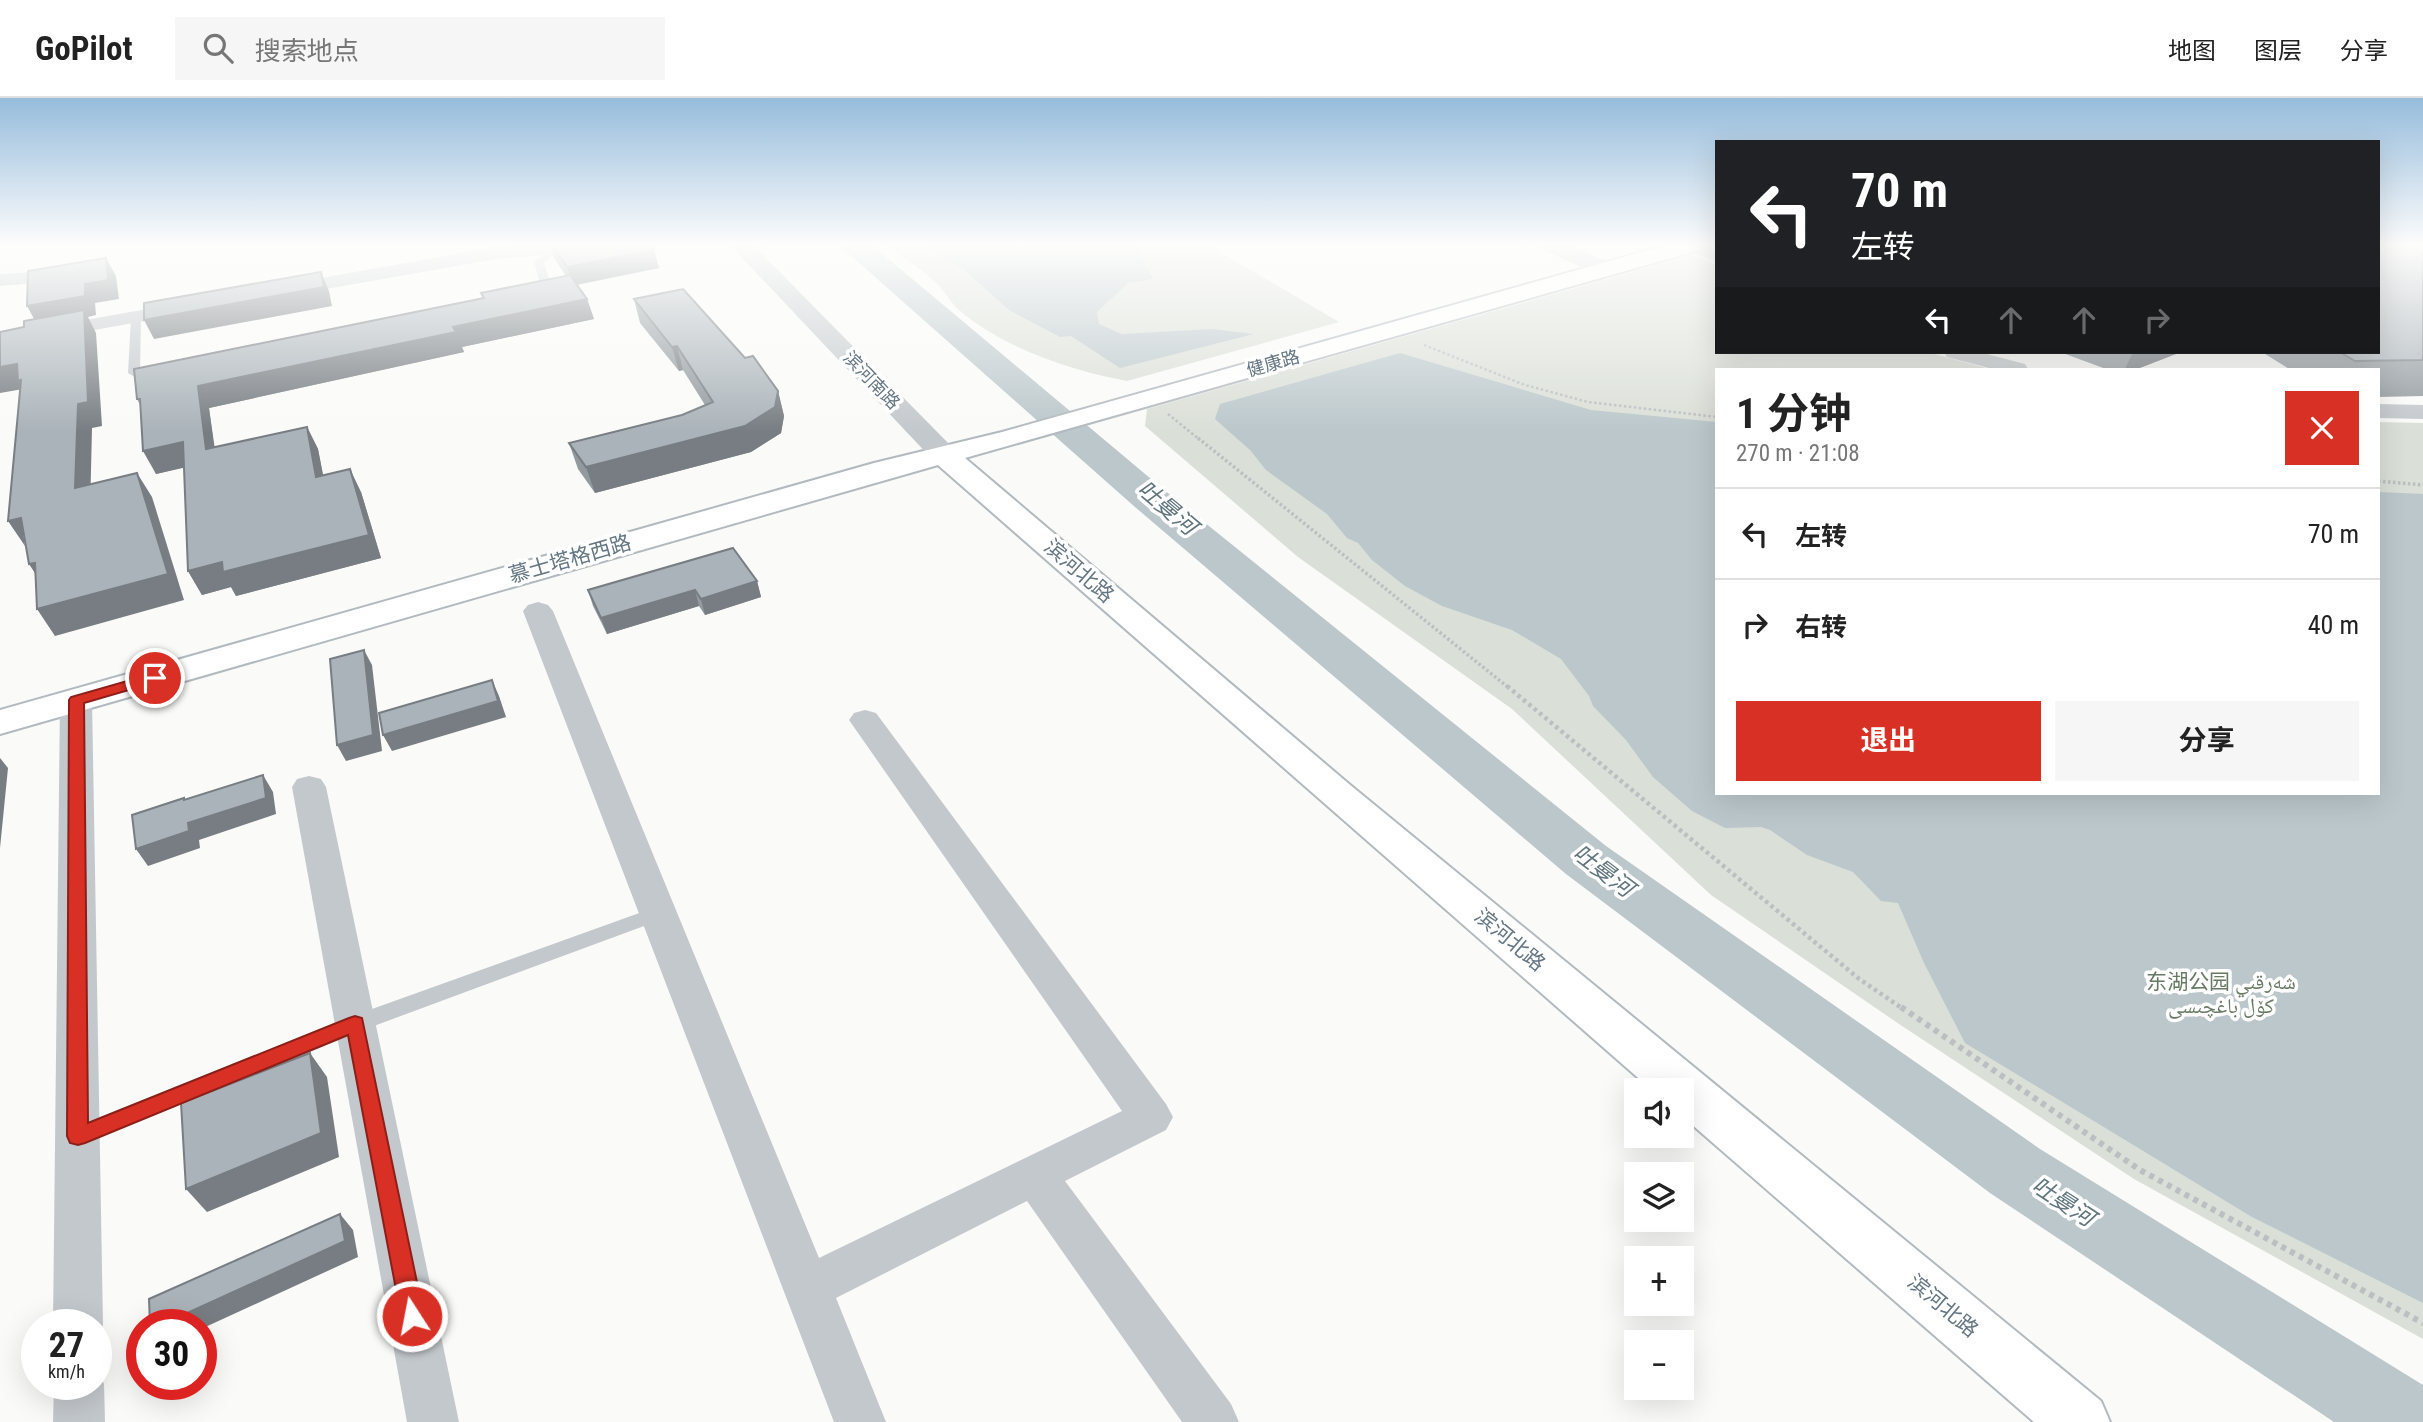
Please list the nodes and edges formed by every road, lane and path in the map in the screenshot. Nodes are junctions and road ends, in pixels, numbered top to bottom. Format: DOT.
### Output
graph roads {
  1 [pos="187,308"];
  2 [pos="802,308"];
  3 [pos="1448,308"];
  4 [pos="1469,308"];
  5 [pos="136,317"];
  6 [pos="1387,331"];
  7 [pos="0,341"];
  8 [pos="1962,354"];
  9 [pos="2013,368"];
  10 [pos="164,378"];
  11 [pos="1140,396"];
  12 [pos="2380,411"];
  13 [pos="2423,412"];
  14 [pos="1715,417"];
  15 [pos="939,449"];
  16 [pos="2380,481"];
  17 [pos="2423,485"];
  18 [pos="538,611"];
  19 [pos="76,700"];
  20 [pos="0,708"];
  21 [pos="865,719"];
  22 [pos="0,722"];
  23 [pos="309,788"];
  24 [pos="656,914"];
  25 [pos="355,1024"];
  26 [pos="78,1136"];
  27 [pos="1034,1175"];
  28 [pos="808,1287"];
  29 [pos="78,1309"];
  30 [pos="2423,1323"];
  31 [pos="79,1400"];
  32 [pos="79,1422"];
  33 [pos="433,1422"];
  34 [pos="860,1422"];
  35 [pos="1213,1422"];
  36 [pos="2080,1422"];
  1 -- 5 [label="street"];
  2 -- 15 [label="street, 滨河南路"];
  3 -- 11 [label="main road, 健康路"];
  4 -- 6 [label="main road, 健康路"];
  5 -- 7 [label="street"];
  5 -- 10 [label="lane"];
  6 -- 11 [label="main road, 健康路"];
  6 -- 14 [label="path"];
  8 -- 9 [label="street"];
  11 -- 15 [label="main road, 慕士塔格西路"];
  11 -- 30 [label="path"];
  12 -- 13 [label="street"];
  15 -- 19 [label="main road, 慕士塔格西路"];
  15 -- 20 [label="main road, 慕士塔格西路"];
  15 -- 36 [label="main road, 滨河北路"];
  16 -- 17 [label="path"];
  18 -- 24 [label="street"];
  19 -- 22 [label="main road, 慕士塔格西路"];
  19 -- 26 [label="street"];
  21 -- 27 [label="street"];
  23 -- 25 [label="street"];
  24 -- 25 [label="lane"];
  24 -- 28 [label="street"];
  25 -- 26 [label="lane"];
  25 -- 33 [label="street"];
  26 -- 29 [label="street"];
  27 -- 28 [label="street"];
  27 -- 35 [label="street"];
  28 -- 34 [label="street"];
  31 -- 32 [label="street"];
}
